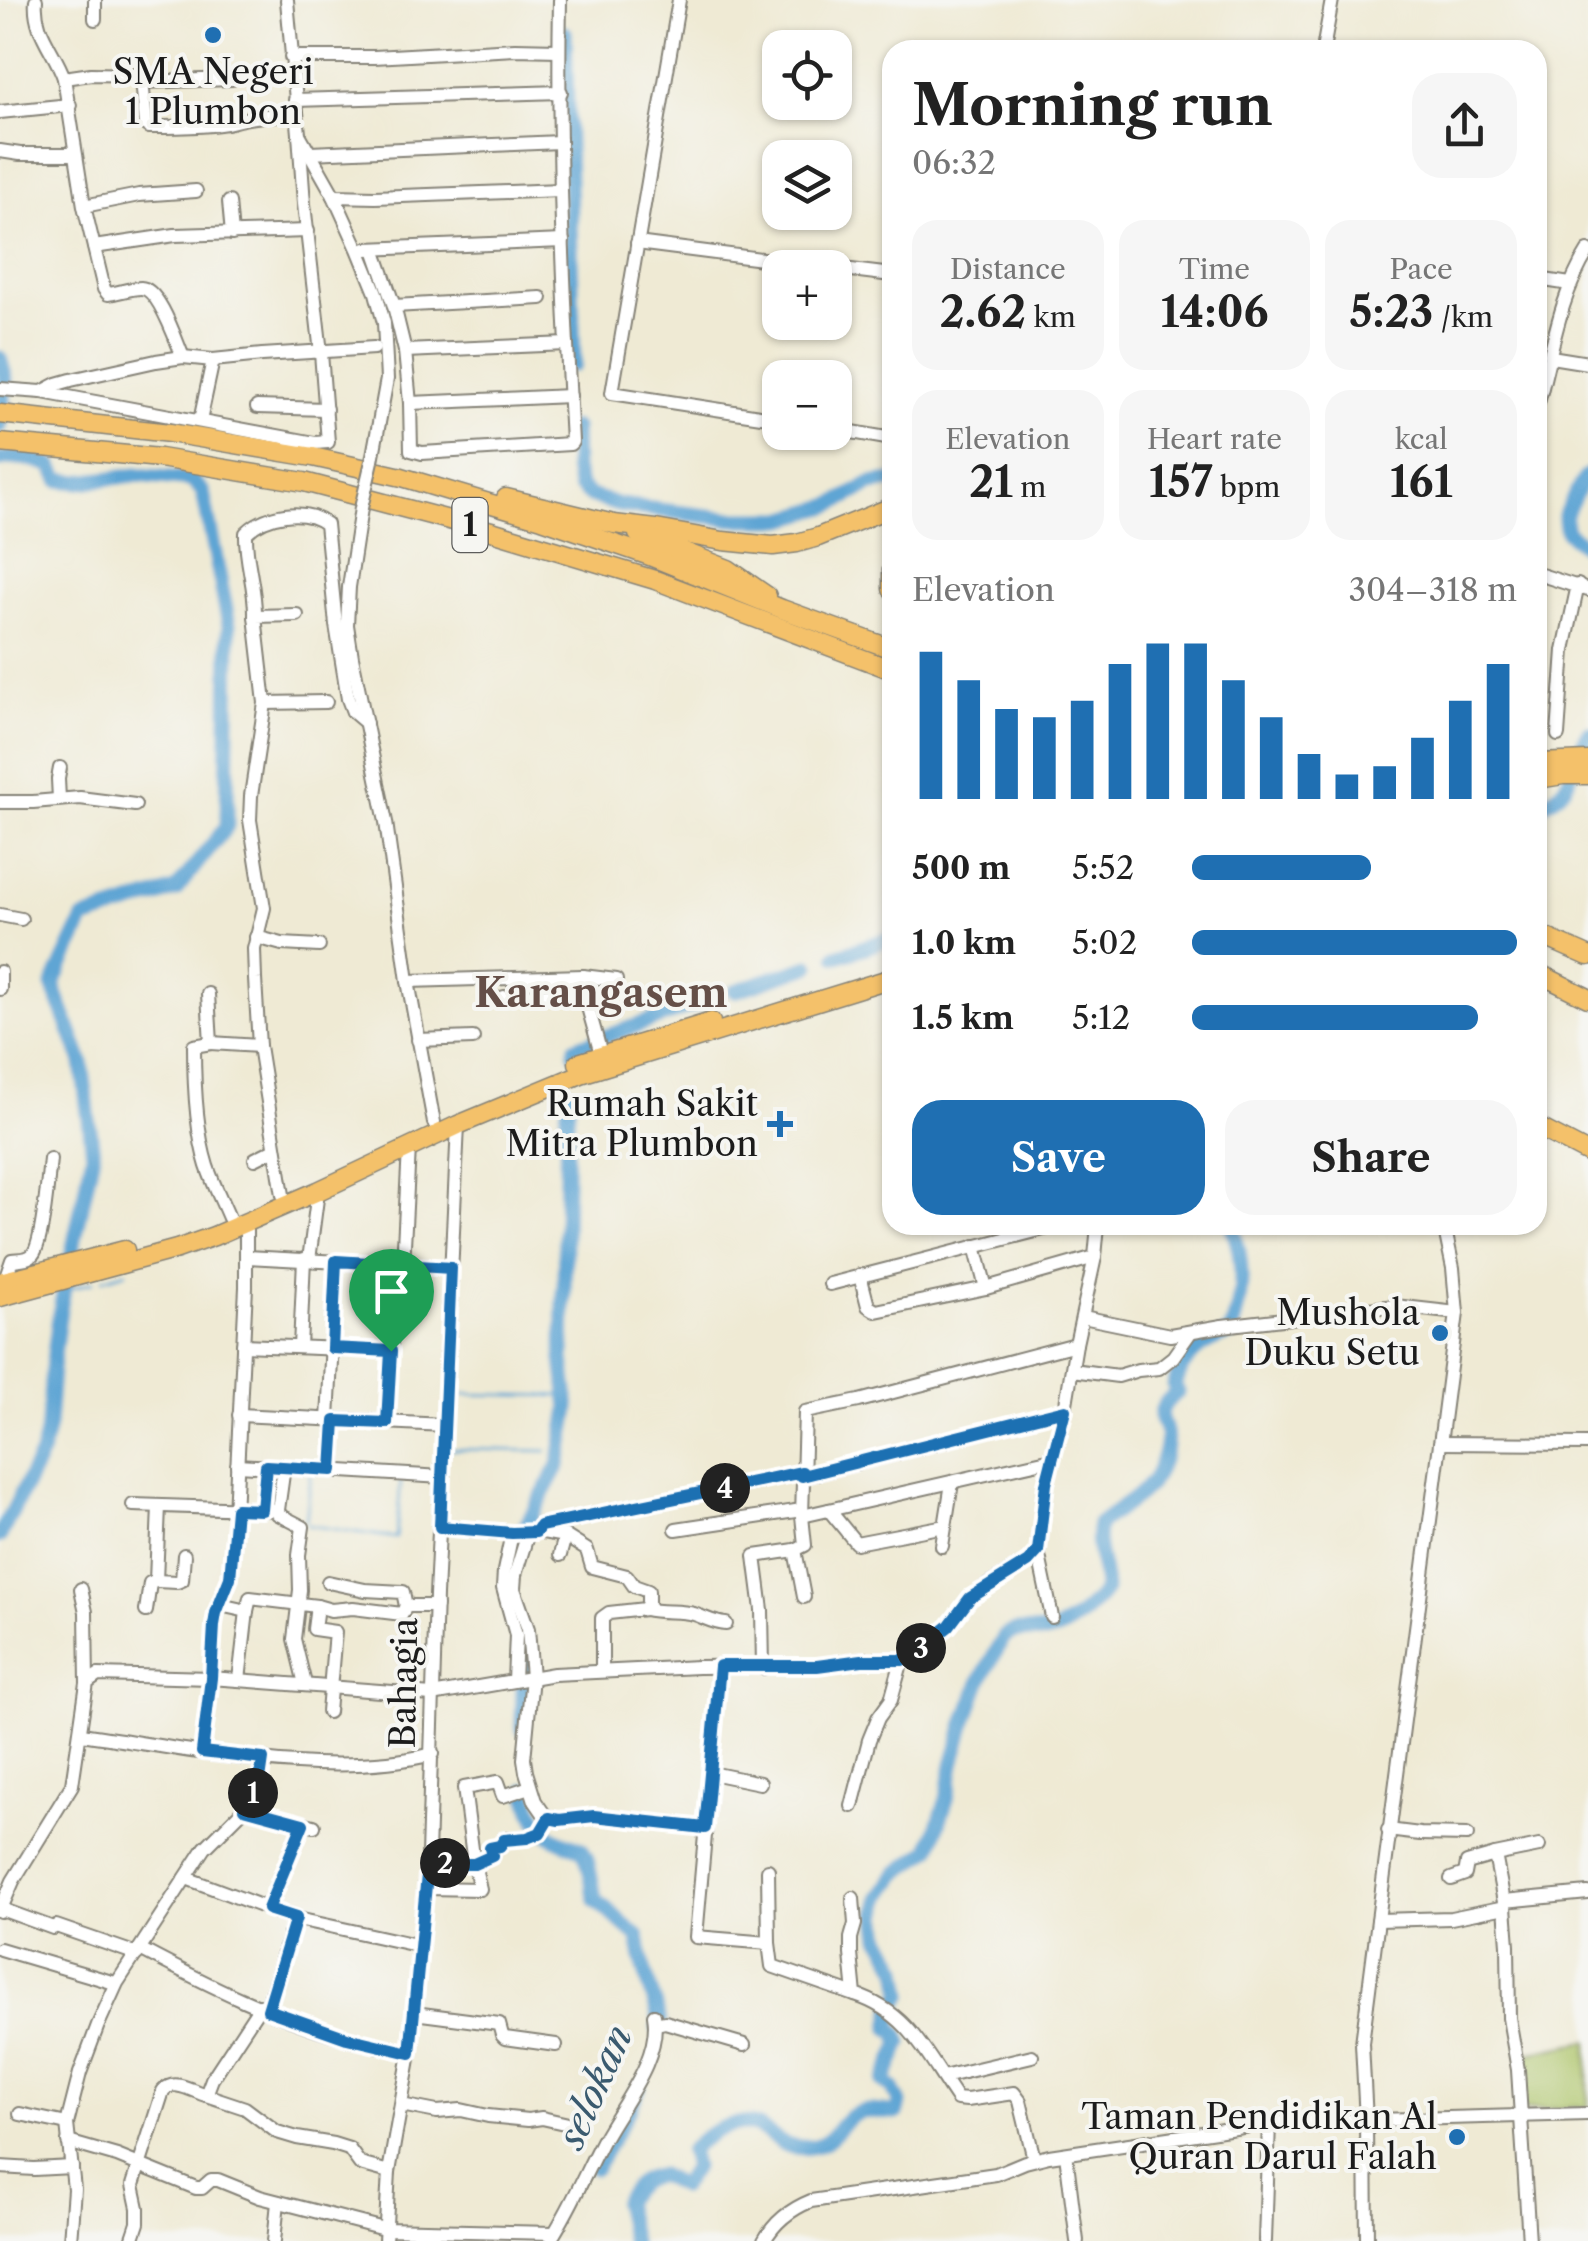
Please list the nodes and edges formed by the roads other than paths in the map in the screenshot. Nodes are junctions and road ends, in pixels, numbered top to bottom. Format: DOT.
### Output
graph roads {
  1 [pos="36,0"];
  2 [pos="95,0"];
  3 [pos="287,0"];
  4 [pos="560,0"];
  5 [pos="680,0"];
  6 [pos="1332,0"];
  7 [pos="95,19"];
  8 [pos="1325,40"];
  9 [pos="558,50"];
  10 [pos="290,57"];
  11 [pos="64,78"];
  12 [pos="232,79"];
  13 [pos="142,82"];
  14 [pos="560,92"];
  15 [pos="70,106"];
  16 [pos="296,107"];
  17 [pos="0,112"];
  18 [pos="299,134"];
  19 [pos="560,142"];
  20 [pos="0,151"];
  21 [pos="310,153"];
  22 [pos="75,154"];
  23 [pos="560,190"];
  24 [pos="196,191"];
  25 [pos="334,196"];
  26 [pos="229,202"];
  27 [pos="84,206"];
  28 [pos="308,231"];
  29 [pos="232,234"];
  30 [pos="564,241"];
  31 [pos="638,242"];
  32 [pos="94,247"];
  33 [pos="374,249"];
  34 [pos="358,250"];
  35 [pos="1588,251"];
  36 [pos="762,258"];
  37 [pos="852,270"];
  38 [pos="882,274"];
  39 [pos="1547,280"];
  40 [pos="1570,284"];
  41 [pos="541,298"];
  42 [pos="394,306"];
  43 [pos="567,344"];
  44 [pos="374,348"];
  45 [pos="404,351"];
  46 [pos="321,352"];
  47 [pos="183,357"];
  48 [pos="1551,357"];
  49 [pos="212,360"];
  50 [pos="1588,363"];
  51 [pos="1547,371"];
  52 [pos="0,389"];
  53 [pos="42,392"];
  54 [pos="570,396"];
  55 [pos="410,403"];
  56 [pos="257,407"];
  57 [pos="326,409"];
  58 [pos="0,414"];
  59 [pos="762,416"];
  60 [pos="200,421"];
  61 [pos="852,432"];
  62 [pos="882,437"];
  63 [pos="0,443"];
  64 [pos="402,477"];
  65 [pos="882,511"];
  66 [pos="614,524"];
  67 [pos="1547,577"];
  68 [pos="1583,588"];
  69 [pos="782,609"];
  70 [pos="297,615"];
  71 [pos="254,616"];
  72 [pos="882,645"];
  73 [pos="882,666"];
  74 [pos="326,702"];
  75 [pos="265,703"];
  76 [pos="366,724"];
  77 [pos="1558,735"];
  78 [pos="1547,765"];
  79 [pos="60,768"];
  80 [pos="1564,768"];
  81 [pos="1587,770"];
  82 [pos="1547,775"];
  83 [pos="59,799"];
  84 [pos="0,802"];
  85 [pos="134,805"];
  86 [pos="0,915"];
  87 [pos="20,919"];
  88 [pos="256,937"];
  89 [pos="1547,938"];
  90 [pos="319,946"];
  91 [pos="1588,956"];
  92 [pos="882,969"];
  93 [pos="0,972"];
  94 [pos="583,976"];
  95 [pos="1547,976"];
  96 [pos="521,978"];
  97 [pos="408,980"];
  98 [pos="616,980"];
  99 [pos="882,981"];
  100 [pos="0,989"];
  101 [pos="585,993"];
  102 [pos="208,994"];
  103 [pos="1588,995"];
  104 [pos="504,996"];
  105 [pos="522,996"];
  106 [pos="687,1034"];
  107 [pos="473,1038"];
  108 [pos="418,1040"];
  109 [pos="211,1043"];
  110 [pos="599,1044"];
  111 [pos="258,1046"];
  112 [pos="648,1046"];
  113 [pos="434,1122"];
  114 [pos="458,1125"];
  115 [pos="1547,1132"];
  116 [pos="1547,1142"];
  117 [pos="409,1148"];
  118 [pos="276,1149"];
  119 [pos="1588,1153"];
  120 [pos="50,1159"];
  121 [pos="255,1159"];
  122 [pos="1588,1163"];
  123 [pos="318,1191"];
  124 [pos="283,1194"];
  125 [pos="238,1221"];
  126 [pos="1019,1235"];
  127 [pos="1097,1235"];
  128 [pos="1446,1235"];
  129 [pos="974,1246"];
  130 [pos="247,1257"];
  131 [pos="1094,1257"];
  132 [pos="306,1260"];
  133 [pos="336,1261"];
  134 [pos="399,1265"];
  135 [pos="451,1268"];
  136 [pos="860,1275"];
  137 [pos="830,1284"];
  138 [pos="2,1286"];
  139 [pos="986,1288"];
  140 [pos="1457,1312"];
  141 [pos="1083,1318"];
  142 [pos="1190,1333"];
  143 [pos="1076,1344"];
  144 [pos="243,1345"];
  145 [pos="300,1348"];
  146 [pos="332,1348"];
  147 [pos="391,1351"];
  148 [pos="1072,1370"];
  149 [pos="1065,1410"];
  150 [pos="239,1416"];
  151 [pos="332,1421"];
  152 [pos="387,1423"];
  153 [pos="445,1426"];
  154 [pos="1440,1442"];
  155 [pos="1588,1444"];
  156 [pos="1052,1458"];
  157 [pos="237,1465"];
  158 [pos="265,1470"];
  159 [pos="283,1470"];
  160 [pos="332,1470"];
  161 [pos="802,1474"];
  162 [pos="443,1478"];
  163 [pos="952,1482"];
  164 [pos="133,1505"];
  165 [pos="159,1506"];
  166 [pos="236,1509"];
  167 [pos="262,1510"];
  168 [pos="278,1510"];
  169 [pos="829,1510"];
  170 [pos="802,1512"];
  171 [pos="945,1526"];
  172 [pos="440,1527"];
  173 [pos="676,1529"];
  174 [pos="527,1532"];
  175 [pos="564,1536"];
  176 [pos="942,1546"];
  177 [pos="795,1550"];
  178 [pos="1038,1551"];
  179 [pos="184,1554"];
  180 [pos="560,1555"];
  181 [pos="156,1581"];
  182 [pos="328,1582"];
  183 [pos="82,1589"];
  184 [pos="804,1597"];
  185 [pos="220,1604"];
  186 [pos="299,1604"];
  187 [pos="317,1606"];
  188 [pos="406,1606"];
  189 [pos="436,1606"];
  190 [pos="644,1609"];
  191 [pos="247,1610"];
  192 [pos="146,1611"];
  193 [pos="1052,1617"];
  194 [pos="726,1624"];
  195 [pos="902,1660"];
  196 [pos="720,1666"];
  197 [pos="763,1668"];
  198 [pos="602,1671"];
  199 [pos="211,1678"];
  200 [pos="523,1678"];
  201 [pos="240,1680"];
  202 [pos="87,1683"];
  203 [pos="305,1684"];
  204 [pos="332,1687"];
  205 [pos="432,1695"];
  206 [pos="328,1712"];
  207 [pos="81,1734"];
  208 [pos="202,1752"];
  209 [pos="433,1754"];
  210 [pos="263,1759"];
  211 [pos="711,1773"];
  212 [pos="760,1783"];
  213 [pos="527,1788"];
  214 [pos="852,1806"];
  215 [pos="244,1808"];
  216 [pos="549,1819"];
  217 [pos="705,1828"];
  218 [pos="1388,1830"];
  219 [pos="1467,1835"];
  220 [pos="1539,1846"];
  221 [pos="1495,1855"];
  222 [pos="428,1864"];
  223 [pos="474,1864"];
  224 [pos="768,1870"];
  225 [pos="186,1878"];
  226 [pos="1451,1879"];
  227 [pos="426,1888"];
  228 [pos="1588,1894"];
  229 [pos="853,1898"];
  230 [pos="1504,1904"];
  231 [pos="268,1909"];
  232 [pos="0,1910"];
  233 [pos="296,1918"];
  234 [pos="1378,1920"];
  235 [pos="768,1943"];
  236 [pos="421,1946"];
  237 [pos="0,1949"];
  238 [pos="136,1952"];
  239 [pos="115,1983"];
  240 [pos="855,1995"];
  241 [pos="264,2008"];
  242 [pos="414,2013"];
  243 [pos="556,2044"];
  244 [pos="744,2045"];
  245 [pos="410,2053"];
  246 [pos="1032,2056"];
  247 [pos="943,2077"];
  248 [pos="206,2095"];
  249 [pos="402,2104"];
  250 [pos="20,2114"];
  251 [pos="1588,2114"];
  252 [pos="1521,2117"];
  253 [pos="1366,2121"];
  254 [pos="1268,2123"];
  255 [pos="67,2124"];
  256 [pos="573,2126"];
  257 [pos="68,2142"];
  258 [pos="1066,2154"];
  259 [pos="1034,2159"];
  260 [pos="138,2165"];
  261 [pos="0,2167"];
  262 [pos="72,2167"];
  263 [pos="389,2172"];
  264 [pos="278,2202"];
  265 [pos="385,2235"];
  266 [pos="552,2237"];
  267 [pos="70,2241"];
  268 [pos="132,2241"];
  269 [pos="274,2241"];
  270 [pos="764,2241"];
  271 [pos="1078,2241"];
  272 [pos="1265,2241"];
  273 [pos="1367,2241"];
  274 [pos="1529,2241"];
  1 -- 11 [label="street"];
  2 -- 7 [label="street"];
  3 -- 10 [label="street"];
  4 -- 9 [label="street"];
  5 -- 31 [label="street"];
  6 -- 8 [label="street"];
  9 -- 10 [label="street"];
  9 -- 14 [label="street"];
  10 -- 16 [label="street"];
  11 -- 13 [label="street"];
  11 -- 15 [label="street"];
  12 -- 13 [label="street"];
  13 -- 16 [label="street"];
  14 -- 16 [label="street"];
  14 -- 19 [label="street"];
  15 -- 17 [label="street"];
  15 -- 22 [label="street"];
  16 -- 18 [label="street"];
  18 -- 21 [label="street"];
  18 -- 28 [label="street"];
  19 -- 21 [label="street"];
  19 -- 23 [label="street"];
  20 -- 22 [label="street"];
  21 -- 25 [label="street"];
  22 -- 27 [label="street"];
  23 -- 25 [label="street"];
  23 -- 30 [label="street"];
  24 -- 27 [label="street"];
  25 -- 34 [label="street"];
  26 -- 29 [label="street"];
  27 -- 32 [label="street"];
  28 -- 29 [label="street"];
  28 -- 46 [label="street"];
  29 -- 32 [label="street"];
  30 -- 33 [label="street"];
  30 -- 43 [label="street"];
  31 -- 36 [label="street"];
  31 -- 59 [label="street"];
  32 -- 47 [label="street"];
  33 -- 34 [label="street"];
  33 -- 42 [label="street"];
  34 -- 76 [label="street, bridge"];
  35 -- 40 [label="street"];
  37 -- 38 [label="street"];
  39 -- 40 [label="street"];
  40 -- 48 [label="street"];
  41 -- 42 [label="street"];
  42 -- 45 [label="street"];
  43 -- 45 [label="street"];
  43 -- 54 [label="street"];
  44 -- 46 [label="street"];
  45 -- 55 [label="street"];
  46 -- 49 [label="street"];
  46 -- 57 [label="street"];
  47 -- 49 [label="street"];
  47 -- 53 [label="street"];
  48 -- 50 [label="street"];
  48 -- 51 [label="street"];
  49 -- 60 [label="street"];
  52 -- 53 [label="street"];
  53 -- 60 [label="street"];
  54 -- 55 [label="street"];
  54 -- 55 [label="street"];
  56 -- 57 [label="street"];
  57 -- 60 [label="street"];
  58 -- 64 [label="highway, 1"];
  61 -- 62 [label="street"];
  63 -- 73 [label="highway, 1"];
  64 -- 66 [label="highway"];
  64 -- 69 [label="highway, 1"];
  65 -- 66 [label="highway"];
  66 -- 69 [label="highway"];
  67 -- 68 [label="street"];
  68 -- 77 [label="street"];
  69 -- 72 [label="highway, 1"];
  70 -- 71 [label="street"];
  71 -- 75 [label="street"];
  71 -- 76 [label="street"];
  74 -- 75 [label="street"];
  75 -- 88 [label="street"];
  76 -- 97 [label="street"];
  78 -- 80 [label="highway"];
  79 -- 83 [label="street"];
  80 -- 81 [label="highway"];
  80 -- 82 [label="highway"];
  83 -- 84 [label="street"];
  83 -- 85 [label="street"];
  86 -- 87 [label="street"];
  88 -- 90 [label="street"];
  88 -- 111 [label="street"];
  89 -- 91 [label="highway"];
  92 -- 106 [label="highway"];
  93 -- 100 [label="street"];
  94 -- 96 [label="street"];
  94 -- 98 [label="street"];
  94 -- 101 [label="street"];
  95 -- 103 [label="highway"];
  96 -- 97 [label="street"];
  96 -- 105 [label="street"];
  97 -- 108 [label="street"];
  99 -- 106 [label="highway"];
  101 -- 105 [label="street"];
  101 -- 110 [label="street"];
  102 -- 109 [label="street"];
  104 -- 105 [label="street"];
  106 -- 112 [label="highway"];
  107 -- 108 [label="street"];
  108 -- 113 [label="street"];
  109 -- 111 [label="street"];
  109 -- 125 [label="street"];
  110 -- 112 [label="highway"];
  110 -- 113 [label="highway"];
  111 -- 118 [label="street"];
  112 -- 114 [label="highway"];
  113 -- 124 [label="highway"];
  114 -- 117 [label="highway"];
  114 -- 135 [label="street, Bahagia"];
  115 -- 119 [label="highway"];
  116 -- 122 [label="highway"];
  117 -- 123 [label="highway"];
  117 -- 134 [label="street"];
  118 -- 121 [label="street"];
  118 -- 124 [label="street"];
  120 -- 138 [label="street"];
  123 -- 125 [label="highway"];
  123 -- 132 [label="street"];
  124 -- 125 [label="highway"];
  125 -- 130 [label="street"];
  125 -- 138 [label="highway"];
  126 -- 129 [label="street"];
  127 -- 131 [label="street"];
  128 -- 140 [label="street"];
  129 -- 136 [label="street"];
  129 -- 139 [label="street"];
  130 -- 132 [label="street"];
  130 -- 144 [label="street"];
  131 -- 139 [label="street"];
  131 -- 141 [label="street"];
  132 -- 133 [label="street"];
  132 -- 145 [label="street"];
  133 -- 134 [label="street"];
  133 -- 146 [label="street"];
  134 -- 135 [label="street"];
  134 -- 147 [label="street"];
  135 -- 153 [label="street, Bahagia"];
  136 -- 137 [label="street"];
  136 -- 139 [label="street"];
  140 -- 142 [label="street"];
  140 -- 154 [label="street"];
  141 -- 142 [label="street"];
  141 -- 143 [label="street"];
  142 -- 148 [label="street"];
  143 -- 148 [label="street"];
  143 -- 161 [label="street"];
  144 -- 145 [label="street"];
  144 -- 150 [label="street"];
  145 -- 146 [label="street"];
  146 -- 147 [label="street"];
  146 -- 151 [label="street"];
  147 -- 152 [label="street"];
  148 -- 149 [label="street"];
  149 -- 156 [label="street"];
  149 -- 161 [label="street"];
  150 -- 151 [label="street"];
  150 -- 157 [label="street"];
  151 -- 152 [label="street"];
  151 -- 160 [label="street"];
  152 -- 153 [label="street"];
  153 -- 162 [label="street, Bahagia"];
  154 -- 155 [label="street"];
  154 -- 218 [label="street"];
  156 -- 163 [label="street"];
  156 -- 178 [label="street"];
  157 -- 158 [label="street"];
  157 -- 166 [label="street"];
  158 -- 159 [label="street"];
  158 -- 167 [label="street"];
  159 -- 160 [label="street"];
  159 -- 168 [label="street"];
  160 -- 162 [label="street"];
  161 -- 170 [label="street"];
  161 -- 174 [label="street"];
  162 -- 172 [label="street, Bahagia"];
  163 -- 169 [label="street"];
  163 -- 171 [label="street"];
  164 -- 165 [label="street"];
  165 -- 166 [label="street"];
  165 -- 181 [label="street"];
  166 -- 167 [label="street"];
  166 -- 185 [label="street"];
  167 -- 168 [label="street"];
  168 -- 186 [label="street"];
  169 -- 170 [label="street"];
  169 -- 171 [label="street"];
  170 -- 173 [label="street"];
  170 -- 177 [label="street"];
  171 -- 176 [label="street"];
  172 -- 174 [label="street"];
  172 -- 189 [label="street, Bahagia"];
  174 -- 175 [label="street"];
  174 -- 200 [label="street"];
  175 -- 180 [label="street"];
  175 -- 190 [label="street"];
  177 -- 184 [label="street"];
  177 -- 197 [label="street"];
  178 -- 193 [label="street"];
  178 -- 195 [label="street"];
  179 -- 181 [label="street"];
  181 -- 192 [label="street"];
  182 -- 188 [label="street"];
  183 -- 202 [label="street"];
  185 -- 191 [label="street"];
  185 -- 199 [label="street"];
  186 -- 187 [label="street"];
  186 -- 191 [label="street"];
  186 -- 203 [label="street"];
  187 -- 188 [label="street"];
  187 -- 204 [label="street"];
  188 -- 189 [label="street"];
  189 -- 205 [label="street, Bahagia"];
  190 -- 194 [label="street"];
  190 -- 198 [label="street"];
  191 -- 201 [label="street"];
  195 -- 197 [label="street"];
  195 -- 214 [label="street"];
  196 -- 197 [label="street"];
  196 -- 198 [label="street"];
  196 -- 211 [label="street"];
  198 -- 200 [label="street"];
  199 -- 201 [label="street"];
  199 -- 202 [label="street"];
  199 -- 208 [label="street"];
  200 -- 205 [label="street"];
  200 -- 213 [label="street"];
  201 -- 203 [label="street"];
  202 -- 207 [label="street"];
  203 -- 204 [label="street"];
  204 -- 205 [label="street"];
  204 -- 206 [label="street"];
  205 -- 209 [label="street, Bahagia"];
  207 -- 208 [label="street"];
  207 -- 232 [label="street"];
  208 -- 210 [label="street"];
  209 -- 210 [label="street"];
  209 -- 222 [label="street, Bahagia"];
  210 -- 215 [label="street"];
  211 -- 212 [label="street"];
  211 -- 217 [label="street"];
  213 -- 216 [label="street"];
  213 -- 223 [label="street"];
  215 -- 225 [label="street"];
  215 -- 231 [label="street"];
  216 -- 217 [label="street"];
  216 -- 223 [label="street"];
  217 -- 235 [label="street"];
  218 -- 219 [label="street"];
  218 -- 234 [label="street"];
  220 -- 221 [label="street"];
  221 -- 226 [label="street"];
  221 -- 230 [label="street"];
  222 -- 223 [label="street"];
  222 -- 227 [label="street, Bahagia"];
  223 -- 227 [label="street"];
  224 -- 235 [label="street"];
  225 -- 231 [label="street"];
  225 -- 238 [label="street"];
  227 -- 236 [label="street, Bahagia"];
  228 -- 230 [label="street"];
  229 -- 240 [label="street"];
  230 -- 234 [label="street"];
  230 -- 252 [label="street"];
  231 -- 233 [label="street"];
  232 -- 238 [label="street"];
  233 -- 236 [label="street"];
  233 -- 241 [label="street"];
  234 -- 253 [label="street"];
  235 -- 240 [label="street"];
  236 -- 242 [label="street, Bahagia"];
  237 -- 239 [label="street"];
  238 -- 241 [label="street"];
  238 -- 255 [label="street"];
  240 -- 247 [label="street"];
  241 -- 245 [label="street"];
  241 -- 248 [label="street"];
  242 -- 243 [label="street"];
  242 -- 245 [label="street, Bahagia"];
  244 -- 266 [label="street"];
  245 -- 249 [label="street, Bahagia"];
  246 -- 247 [label="street"];
  247 -- 259 [label="street"];
  248 -- 260 [label="street"];
  248 -- 263 [label="street"];
  249 -- 256 [label="street"];
  249 -- 263 [label="street, Bahagia"];
  250 -- 255 [label="street"];
  251 -- 252 [label="street"];
  252 -- 253 [label="street"];
  252 -- 274 [label="street"];
  253 -- 254 [label="street"];
  253 -- 273 [label="street"];
  254 -- 258 [label="street"];
  254 -- 272 [label="street"];
  255 -- 257 [label="street"];
  257 -- 260 [label="street"];
  257 -- 262 [label="street"];
  258 -- 259 [label="street"];
  258 -- 271 [label="street"];
  259 -- 270 [label="street"];
  260 -- 264 [label="street"];
  260 -- 268 [label="street"];
  261 -- 262 [label="street"];
  262 -- 267 [label="street"];
  263 -- 265 [label="street, Bahagia"];
  264 -- 265 [label="street"];
  264 -- 269 [label="street"];
  265 -- 266 [label="street"];
}
